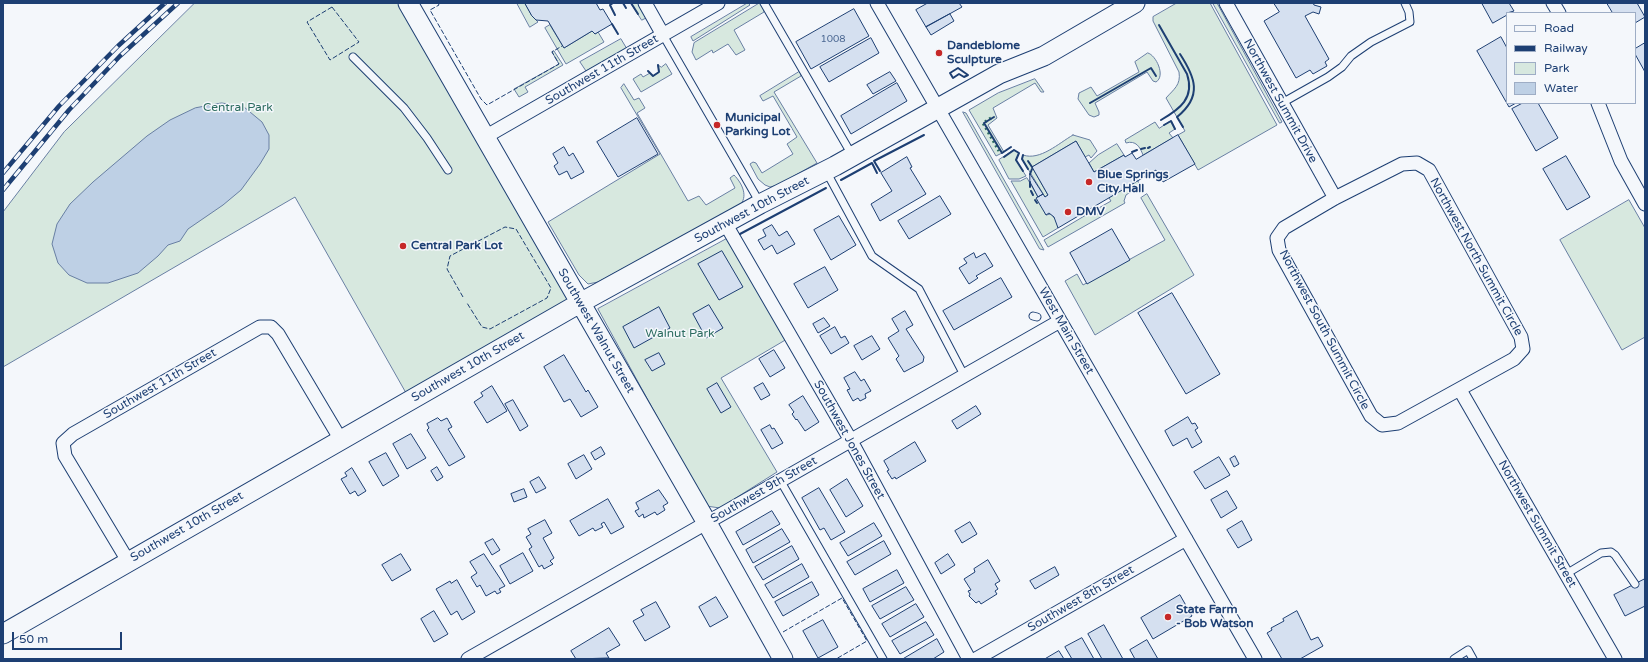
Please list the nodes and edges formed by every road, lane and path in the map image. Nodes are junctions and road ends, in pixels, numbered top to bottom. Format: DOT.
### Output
graph roads {
  1 [pos="408,3"];
  2 [pos="645,3"];
  3 [pos="718,3"];
  4 [pos="764,3"];
  5 [pos="877,3"];
  6 [pos="1135,3"];
  7 [pos="1226,3"];
  8 [pos="1405,3"];
  9 [pos="1553,3"];
  10 [pos="1558,12"];
  11 [pos="663,35"];
  12 [pos="353,57"];
  13 [pos="1282,103"];
  14 [pos="1598,104"];
  15 [pos="938,108"];
  16 [pos="486,137"];
  17 [pos="853,155"];
  18 [pos="448,170"];
  19 [pos="826,171"];
  20 [pos="1335,198"];
  21 [pos="760,204"];
  22 [pos="1645,204"];
  23 [pos="725,223"];
  24 [pos="580,303"];
  25 [pos="1060,320"];
  26 [pos="964,375"];
  27 [pos="1460,390"];
  28 [pos="341,440"];
  29 [pos="850,440"];
  30 [pos="780,480"];
  31 [pos="707,523"];
  32 [pos="1186,539"];
  33 [pos="128,561"];
  34 [pos="1566,574"];
  35 [pos="1634,584"];
  36 [pos="3,634"];
  37 [pos="468,659"];
  38 [pos="783,659"];
  39 [pos="882,659"];
  40 [pos="970,659"];
  41 [pos="976,659"];
  42 [pos="1255,659"];
  43 [pos="1454,659"];
  44 [pos="1473,659"];
  45 [pos="1615,659"];
  1 -- 16 [label="street, Southwest Walnut Street"];
  2 -- 11 [label="street"];
  3 -- 11 [label="street, Southwest 11th Street"];
  4 -- 17 [label="lane"];
  5 -- 15 [label="street, West Main Street"];
  6 -- 15 [label="street, Southwest 10th Street"];
  7 -- 13 [label="street, Northwest Summit Drive"];
  8 -- 13 [label="lane"];
  9 -- 10 [label="street"];
  11 -- 16 [label="street, Southwest 11th Street"];
  11 -- 21 [label="lane"];
  12 -- 18 [label="lane"];
  13 -- 20 [label="street, Northwest Summit Drive"];
  14 -- 22 [label="street"];
  15 -- 17 [label="street, Southwest 10th Street"];
  15 -- 25 [label="street, West Main Street"];
  16 -- 24 [label="street, Southwest Walnut Street"];
  17 -- 19 [label="street, Southwest 10th Street"];
  19 -- 21 [label="street, Southwest 10th Street"];
  19 -- 26 [label="lane"];
  20 -- 27 [label="street, Northwest South Summit Circle"];
  20 -- 27 [label="street, Northwest North Summit Circle"];
  21 -- 23 [label="street, Southwest 10th Street"];
  23 -- 24 [label="street, Southwest 10th Street"];
  23 -- 29 [label="street, Southwest Jones Street"];
  24 -- 28 [label="street, Southwest 10th Street"];
  24 -- 31 [label="street, Southwest Walnut Street"];
  25 -- 26 [label="street, Southwest 9th Street"];
  25 -- 32 [label="street, West Main Street"];
  26 -- 29 [label="street, Southwest 9th Street"];
  27 -- 34 [label="street, Northwest Summit Street"];
  28 -- 33 [label="street, Southwest 10th Street"];
  28 -- 33 [label="street, Southwest 11th Street"];
  29 -- 30 [label="street, Southwest 9th Street"];
  29 -- 40 [label="street, Southwest Jones Street"];
  30 -- 31 [label="street, Southwest 9th Street"];
  30 -- 39 [label="lane"];
  31 -- 37 [label="street, Southwest 9th Street"];
  31 -- 38 [label="street, Southwest Walnut Street"];
  32 -- 41 [label="street, Southwest 8th Street"];
  32 -- 42 [label="street, West Main Street"];
  33 -- 36 [label="street, Southwest 10th Street"];
  34 -- 35 [label="lane"];
  34 -- 45 [label="street, Northwest Summit Street"];
  43 -- 44 [label="lane"];
}
